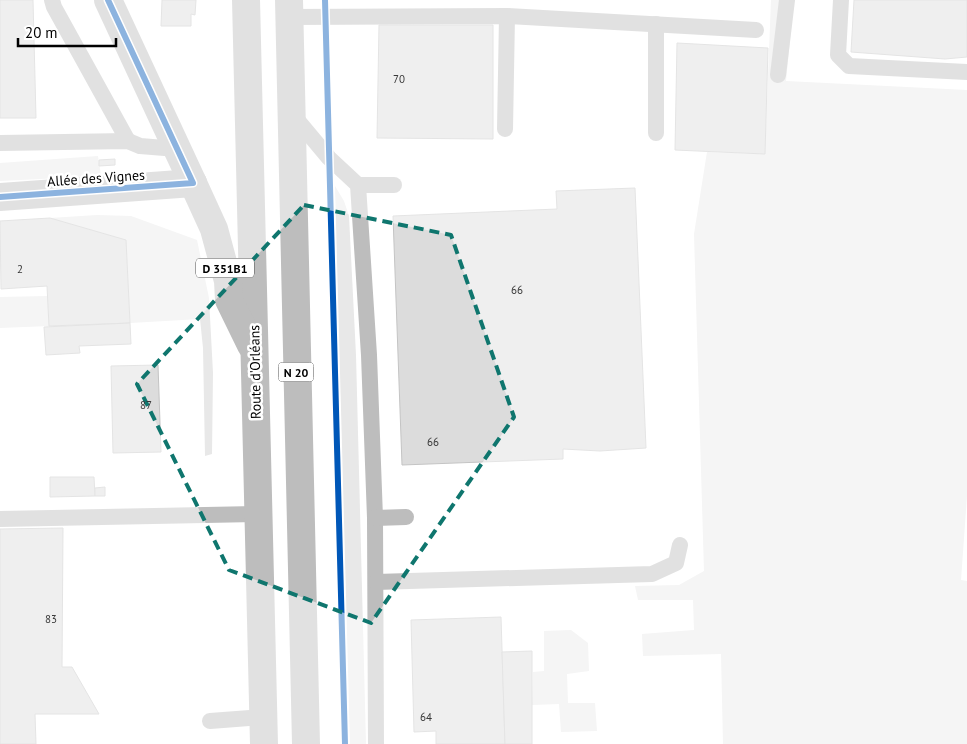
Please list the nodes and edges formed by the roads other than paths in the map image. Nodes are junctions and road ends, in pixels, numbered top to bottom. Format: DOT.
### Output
graph roads {
  1 [pos="52,0"];
  2 [pos="108,0"];
  3 [pos="246,0"];
  4 [pos="787,0"];
  5 [pos="841,0"];
  6 [pos="289,8"];
  7 [pos="507,16"];
  8 [pos="656,24"];
  9 [pos="756,30"];
  10 [pos="967,72"];
  11 [pos="778,75"];
  12 [pos="290,112"];
  13 [pos="505,128"];
  14 [pos="656,133"];
  15 [pos="128,141"];
  16 [pos="0,143"];
  17 [pos="177,149"];
  18 [pos="193,183"];
  19 [pos="358,185"];
  20 [pos="394,185"];
  21 [pos="0,197"];
  22 [pos="255,352"];
  23 [pos="258,514"];
  24 [pos="406,517"];
  25 [pos="375,518"];
  26 [pos="0,519"];
  27 [pos="680,545"];
  28 [pos="376,582"];
  29 [pos="263,717"];
  30 [pos="210,721"];
  31 [pos="264,744"];
  32 [pos="306,744"];
  33 [pos="376,744"];
  1 -- 15 [label="lane"];
  2 -- 17 [label="main road, D 351B1"];
  3 -- 22 [label="main road, Route d'Orléans"];
  4 -- 11 [label="lane"];
  5 -- 10 [label="lane"];
  6 -- 7 [label="lane"];
  6 -- 12 [label="main road, N 20"];
  7 -- 8 [label="lane"];
  7 -- 13 [label="lane"];
  8 -- 9 [label="lane"];
  8 -- 14 [label="lane"];
  12 -- 19 [label="lane"];
  12 -- 32 [label="main road, N 20"];
  15 -- 16 [label="lane"];
  15 -- 17 [label="lane"];
  17 -- 18 [label="main road, D 351B1"];
  18 -- 21 [label="main road, Allée des Vignes"];
  18 -- 22 [label="main road, D 351B1"];
  19 -- 20 [label="lane"];
  19 -- 25 [label="lane"];
  22 -- 23 [label="main road, Route d'Orléans"];
  23 -- 26 [label="lane"];
  23 -- 29 [label="main road, Route d'Orléans"];
  24 -- 25 [label="lane"];
  25 -- 28 [label="lane"];
  27 -- 28 [label="lane"];
  28 -- 33 [label="lane"];
  29 -- 30 [label="lane"];
  29 -- 31 [label="main road, Route d'Orléans"];
}
